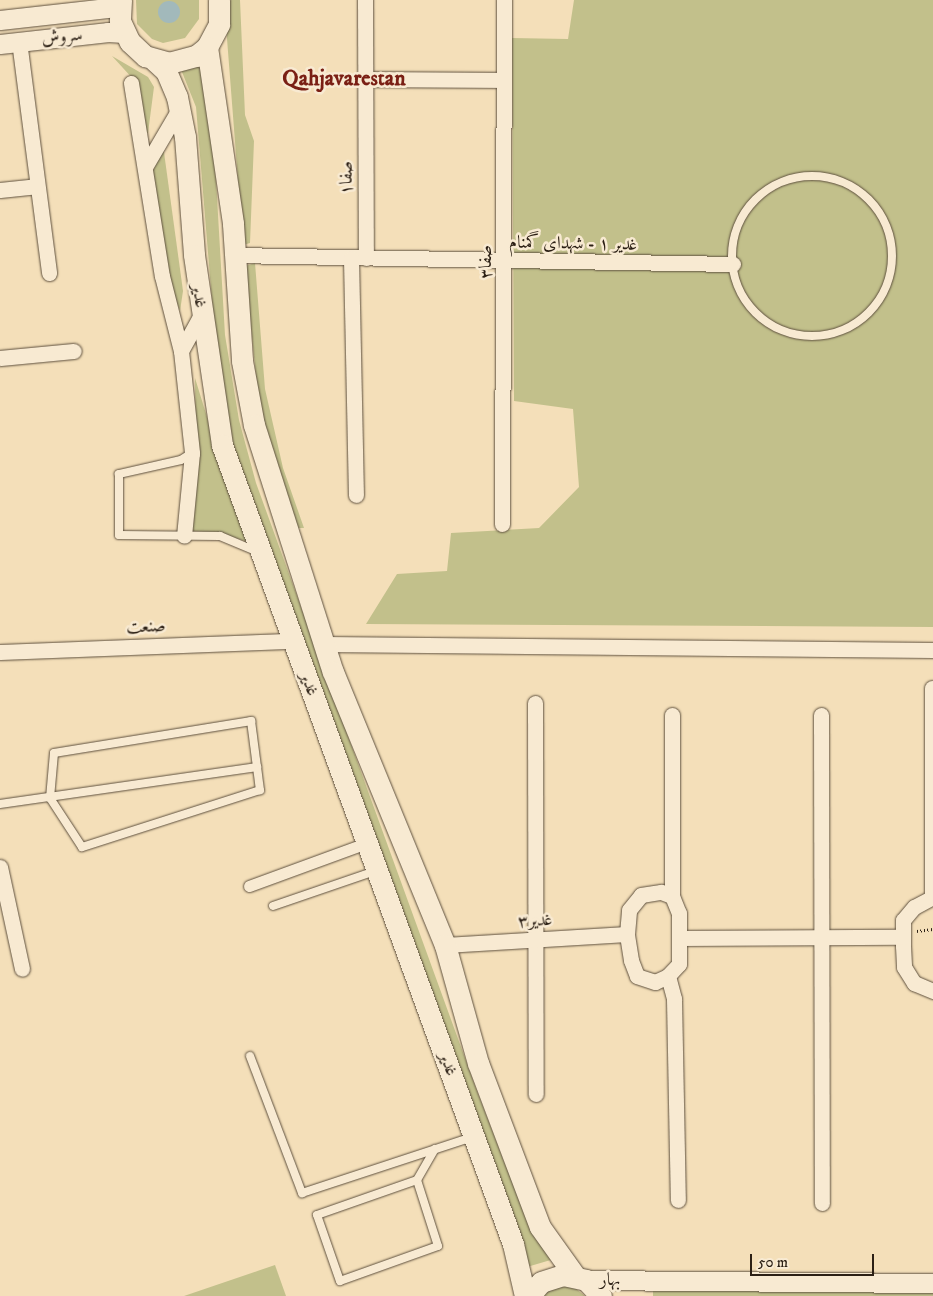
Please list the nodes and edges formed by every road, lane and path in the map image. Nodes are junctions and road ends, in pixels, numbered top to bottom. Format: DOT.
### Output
graph roads {
  1 [pos="117,0"];
  2 [pos="121,0"];
  3 [pos="219,0"];
  4 [pos="365,0"];
  5 [pos="504,0"];
  6 [pos="0,20"];
  7 [pos="124,33"];
  8 [pos="19,42"];
  9 [pos="0,44"];
  10 [pos="207,47"];
  11 [pos="154,60"];
  12 [pos="366,79"];
  13 [pos="504,80"];
  14 [pos="131,83"];
  15 [pos="179,109"];
  16 [pos="145,167"];
  17 [pos="36,186"];
  18 [pos="0,190"];
  19 [pos="233,255"];
  20 [pos="358,258"];
  21 [pos="505,262"];
  22 [pos="732,264"];
  23 [pos="49,273"];
  24 [pos="202,313"];
  25 [pos="74,351"];
  26 [pos="181,351"];
  27 [pos="0,358"];
  28 [pos="192,454"];
  29 [pos="356,494"];
  30 [pos="502,524"];
  31 [pos="184,536"];
  32 [pos="260,553"];
  33 [pos="293,641"];
  34 [pos="324,644"];
  35 [pos="933,650"];
  36 [pos="0,652"];
  37 [pos="932,688"];
  38 [pos="536,703"];
  39 [pos="672,715"];
  40 [pos="821,715"];
  41 [pos="257,768"];
  42 [pos="50,798"];
  43 [pos="0,804"];
  44 [pos="369,842"];
  45 [pos="0,867"];
  46 [pos="378,870"];
  47 [pos="249,886"];
  48 [pos="672,896"];
  49 [pos="933,897"];
  50 [pos="4,902"];
  51 [pos="273,906"];
  52 [pos="627,934"];
  53 [pos="680,938"];
  54 [pos="822,938"];
  55 [pos="903,938"];
  56 [pos="536,939"];
  57 [pos="445,945"];
  58 [pos="22,969"];
  59 [pos="668,976"];
  60 [pos="933,991"];
  61 [pos="250,1056"];
  62 [pos="536,1094"];
  63 [pos="474,1136"];
  64 [pos="435,1149"];
  65 [pos="416,1180"];
  66 [pos="678,1200"];
  67 [pos="822,1203"];
  68 [pos="580,1278"];
  69 [pos="933,1283"];
  70 [pos="646,1289"];
  71 [pos="527,1296"];
  72 [pos="601,1296"];
  1 -- 6 [label="street, سروش"];
  2 -- 7 [label="main road"];
  3 -- 10 [label="main road"];
  4 -- 12 [label="street, صفا۱"];
  5 -- 13 [label="street, صفا۳"];
  7 -- 8 [label="street, سروش"];
  7 -- 11 [label="main road"];
  8 -- 9 [label="street, سروش"];
  8 -- 17 [label="street"];
  10 -- 11 [label="main road"];
  10 -- 19 [label="main road, غدیر"];
  11 -- 15 [label="main road, غدیر"];
  12 -- 13 [label="street"];
  12 -- 20 [label="street, صفا۱"];
  13 -- 21 [label="street, صفا۳"];
  14 -- 16 [label="street"];
  15 -- 16 [label="street"];
  15 -- 24 [label="main road, غدیر"];
  16 -- 26 [label="street"];
  17 -- 18 [label="street"];
  17 -- 23 [label="street"];
  19 -- 20 [label="street, غدیر ۱ - شهدای گمنام"];
  19 -- 34 [label="main road, غدیر"];
  20 -- 21 [label="street, غدیر ۱ - شهدای گمنام"];
  20 -- 29 [label="street, صفا۱"];
  21 -- 22 [label="street, غدیر ۱ - شهدای گمنام"];
  21 -- 30 [label="street, صفا۳"];
  22 -- 22 [label="lane"];
  24 -- 26 [label="street"];
  24 -- 32 [label="main road, غدیر"];
  25 -- 27 [label="street"];
  26 -- 28 [label="street"];
  28 -- 31 [label="street"];
  28 -- 31 [label="lane"];
  31 -- 32 [label="lane"];
  32 -- 33 [label="main road, غدیر"];
  33 -- 36 [label="street, صنعت"];
  33 -- 44 [label="main road, غدیر"];
  34 -- 35 [label="street"];
  34 -- 57 [label="main road, غدیر"];
  37 -- 49 [label="street"];
  38 -- 56 [label="street"];
  39 -- 48 [label="street"];
  40 -- 54 [label="street"];
  41 -- 42 [label="lane"];
  41 -- 42 [label="lane"];
  41 -- 42 [label="lane"];
  42 -- 43 [label="lane"];
  44 -- 46 [label="main road, غدیر"];
  44 -- 47 [label="street"];
  45 -- 50 [label="street"];
  46 -- 51 [label="lane"];
  46 -- 63 [label="main road, غدیر"];
  48 -- 52 [label="street"];
  48 -- 53 [label="street"];
  49 -- 55 [label="street"];
  50 -- 58 [label="street"];
  52 -- 56 [label="street, غدیر۳"];
  52 -- 59 [label="street"];
  53 -- 54 [label="street"];
  53 -- 59 [label="street"];
  54 -- 55 [label="street"];
  54 -- 67 [label="street"];
  55 -- 60 [label="street"];
  56 -- 57 [label="street, غدیر۳"];
  56 -- 62 [label="street"];
  57 -- 68 [label="main road, غدیر"];
  59 -- 66 [label="street"];
  61 -- 64 [label="lane"];
  63 -- 64 [label="lane"];
  63 -- 71 [label="main road, غدیر"];
  64 -- 65 [label="lane"];
  65 -- 65 [label="lane"];
  68 -- 70 [label="street, بهار"];
  68 -- 71 [label="main road"];
  68 -- 72 [label="main road, غدیر"];
  69 -- 70 [label="street, بهار"];
}
